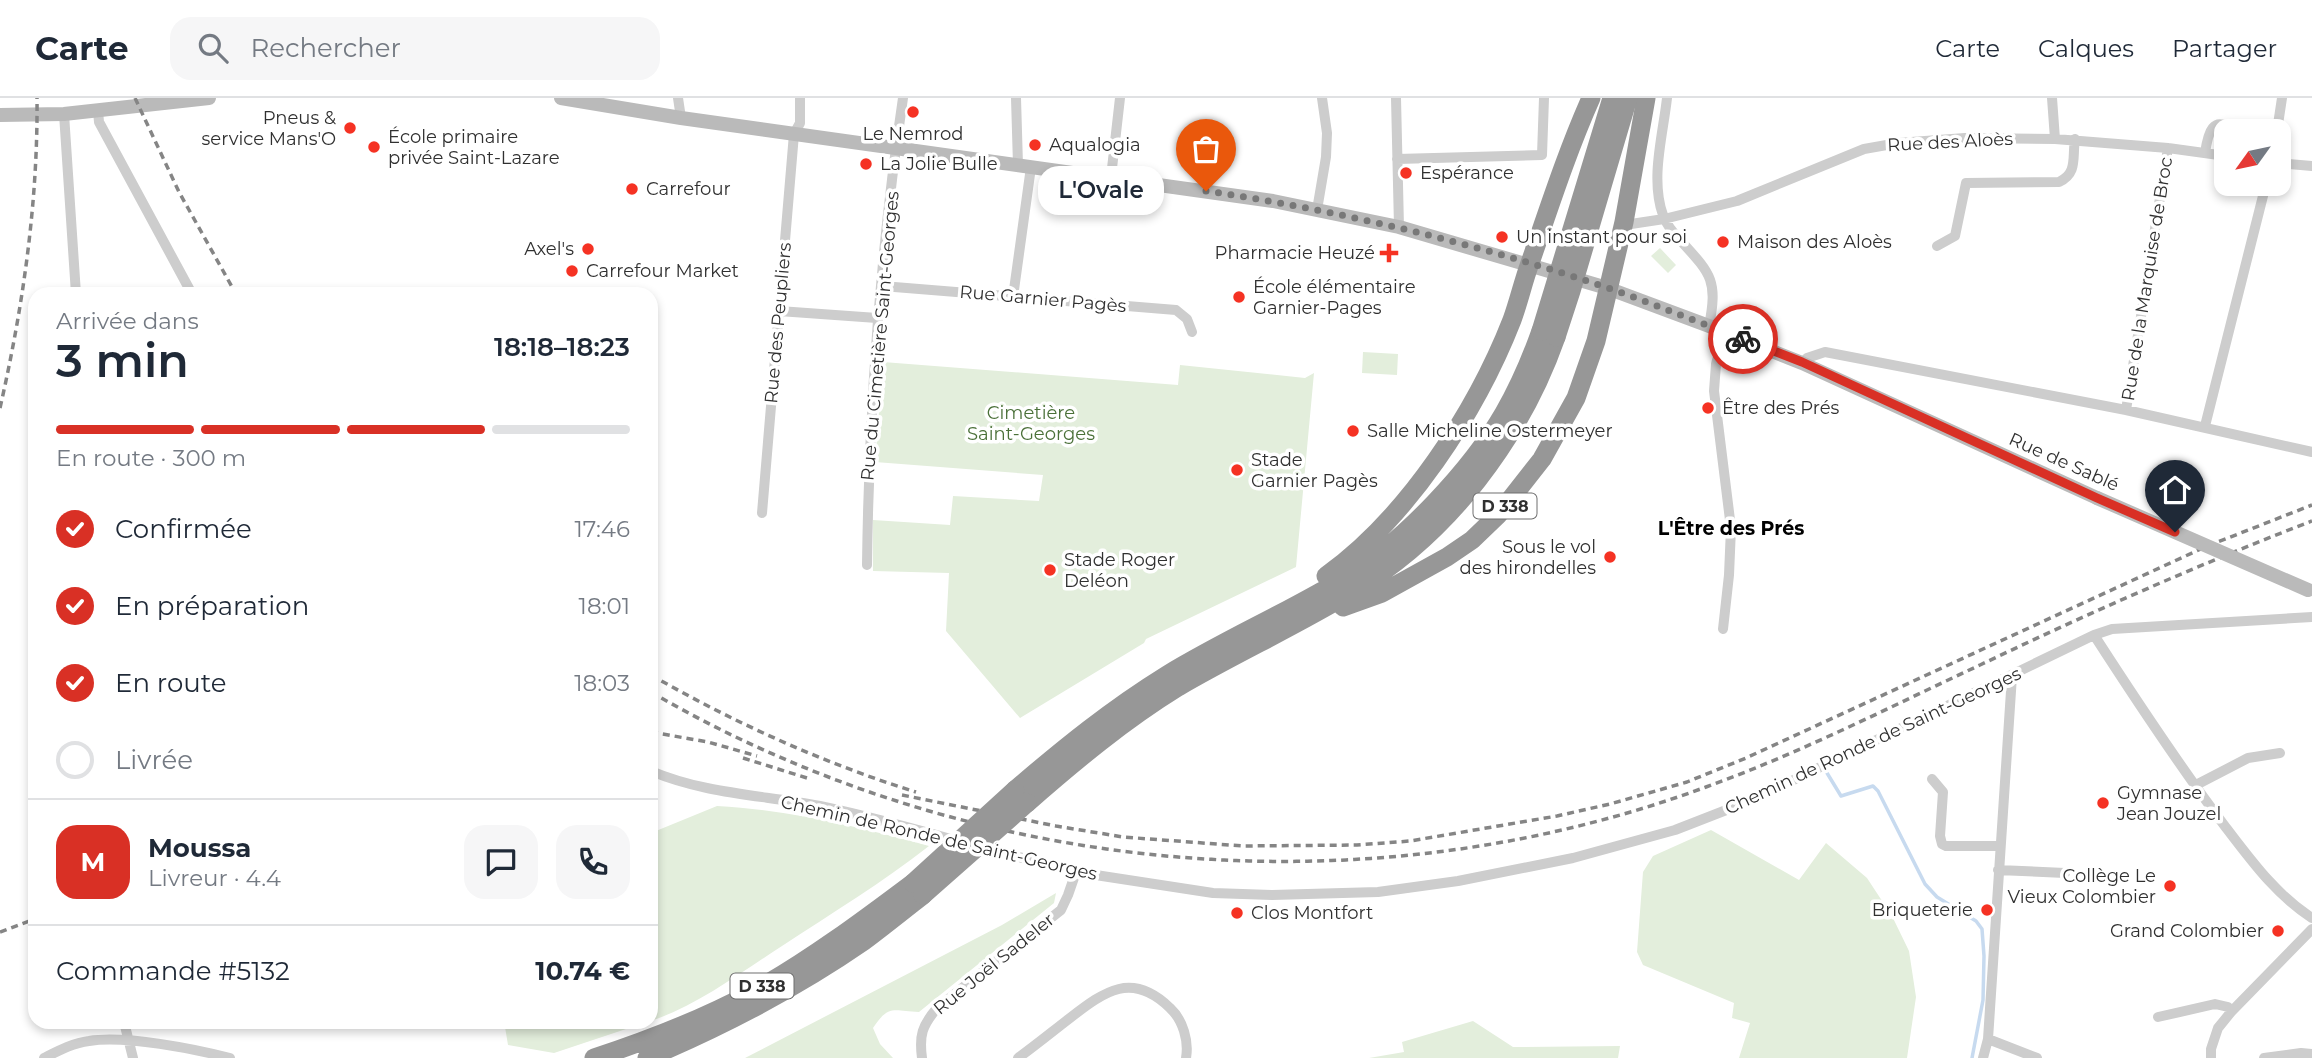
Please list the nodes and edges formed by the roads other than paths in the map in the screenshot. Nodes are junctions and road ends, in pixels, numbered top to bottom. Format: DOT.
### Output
graph roads {
  1 [pos="209,98"];
  2 [pos="561,98"];
  3 [pos="678,98"];
  4 [pos="800,98"];
  5 [pos="903,98"];
  6 [pos="1016,98"];
  7 [pos="1120,98"];
  8 [pos="1322,98"];
  9 [pos="1396,98"];
  10 [pos="1544,98"];
  11 [pos="1591,98"];
  12 [pos="1612,98"];
  13 [pos="1628,98"];
  14 [pos="1646,98"];
  15 [pos="1667,98"];
  16 [pos="2052,98"];
  17 [pos="2282,98"];
  18 [pos="99,111"];
  19 [pos="64,114"];
  20 [pos="0,115"];
  21 [pos="681,118"];
  22 [pos="2279,119"];
  23 [pos="2214,127"];
  24 [pos="794,134"];
  25 [pos="2055,139"];
  26 [pos="2075,139"];
  27 [pos="896,148"];
  28 [pos="2168,148"];
  29 [pos="2205,153"];
  30 [pos="2214,154"];
  31 [pos="1397,159"];
  32 [pos="2291,164"];
  33 [pos="1024,166"];
  34 [pos="2312,166"];
  35 [pos="1111,177"];
  36 [pos="2263,196"];
  37 [pos="1317,210"];
  38 [pos="1664,219"];
  39 [pos="1624,222"];
  40 [pos="1399,227"];
  41 [pos="1937,246"];
  42 [pos="1529,265"];
  43 [pos="882,286"];
  44 [pos="76,287"];
  45 [pos="187,287"];
  46 [pos="1607,288"];
  47 [pos="1013,297"];
  48 [pos="779,311"];
  49 [pos="877,318"];
  50 [pos="1709,326"];
  51 [pos="1192,332"];
  52 [pos="1726,333"];
  53 [pos="1549,334"];
  54 [pos="1802,362"];
  55 [pos="2126,410"];
  56 [pos="2205,426"];
  57 [pos="2312,452"];
  58 [pos="762,513"];
  59 [pos="867,565"];
  60 [pos="2310,591"];
  61 [pos="2312,617"];
  62 [pos="1296,624"];
  63 [pos="1250,628"];
  64 [pos="1723,629"];
  65 [pos="2094,635"];
  66 [pos="2012,676"];
  67 [pos="2280,752"];
  68 [pos="658,774"];
  69 [pos="1932,779"];
  70 [pos="2194,786"];
  71 [pos="1021,797"];
  72 [pos="2000,846"];
  73 [pos="1998,870"];
  74 [pos="1076,872"];
  75 [pos="2066,873"];
  76 [pos="918,889"];
  77 [pos="2312,918"];
  78 [pos="2312,929"];
  79 [pos="2231,1012"];
  80 [pos="2158,1017"];
  81 [pos="126,1029"];
  82 [pos="1988,1039"];
  83 [pos="129,1041"];
  84 [pos="2312,1054"];
  85 [pos="44,1058"];
  86 [pos="133,1058"];
  87 [pos="230,1058"];
  88 [pos="594,1058"];
  89 [pos="647,1058"];
  90 [pos="922,1058"];
  91 [pos="1018,1058"];
  92 [pos="1186,1058"];
  93 [pos="1983,1058"];
  94 [pos="2037,1058"];
  95 [pos="2211,1058"];
  96 [pos="2264,1058"];
  1 -- 18 [label="main road"];
  2 -- 21 [label="main road, Rue de Sablé"];
  3 -- 21 [label="street"];
  4 -- 24 [label="street, Rue des Peupliers"];
  5 -- 27 [label="street, Rue du Cimetière Saint-Georges"];
  6 -- 33 [label="street"];
  7 -- 35 [label="street"];
  8 -- 37 [label="street"];
  9 -- 31 [label="street"];
  10 -- 31 [label="street"];
  11 -- 42 [label="highway"];
  12 -- 53 [label="highway, D 338, bridge"];
  13 -- 53 [label="highway, D 338, bridge"];
  14 -- 39 [label="highway"];
  15 -- 38 [label="street"];
  16 -- 25 [label="street"];
  17 -- 22 [label="street"];
  18 -- 19 [label="main road"];
  18 -- 45 [label="street"];
  19 -- 20 [label="main road"];
  19 -- 44 [label="street"];
  21 -- 24 [label="main road, Rue de Sablé"];
  23 -- 29 [label="street"];
  24 -- 27 [label="main road, Rue de Sablé"];
  24 -- 48 [label="street, Rue des Peupliers"];
  25 -- 26 [label="street, Rue des Aloès"];
  25 -- 38 [label="street, Rue des Aloès"];
  26 -- 28 [label="street, Rue des Aloès"];
  26 -- 41 [label="street"];
  27 -- 33 [label="main road, Rue de Sablé"];
  27 -- 43 [label="street, Rue du Cimetière Saint-Georges"];
  28 -- 29 [label="street, Rue des Aloès"];
  28 -- 55 [label="street, Rue de la Marquise de Broc"];
  29 -- 30 [label="street, Rue des Aloès"];
  31 -- 40 [label="street"];
  32 -- 34 [label="street"];
  33 -- 35 [label="main road, Rue de Sablé"];
  33 -- 47 [label="street"];
  35 -- 37 [label="main road, Rue de Sablé"];
  36 -- 56 [label="street"];
  37 -- 40 [label="main road, Rue de Sablé"];
  38 -- 39 [label="street, Rue des Aloès"];
  38 -- 50 [label="street"];
  39 -- 46 [label="highway"];
  40 -- 42 [label="main road, Rue de Sablé"];
  42 -- 46 [label="main road, Rue de Sablé"];
  42 -- 63 [label="highway, D 338"];
  43 -- 47 [label="street, Rue Garnier Pagès"];
  43 -- 49 [label="street, Rue du Cimetière Saint-Georges"];
  46 -- 50 [label="main road, Rue de Sablé"];
  46 -- 62 [label="highway, D 338"];
  47 -- 51 [label="street, Rue Garnier Pagès"];
  48 -- 49 [label="street"];
  48 -- 58 [label="street, Rue des Peupliers"];
  49 -- 59 [label="street, Rue du Cimetière Saint-Georges"];
  50 -- 52 [label="main road, Rue de Sablé"];
  52 -- 54 [label="main road, Rue de Sablé"];
  52 -- 64 [label="street"];
  53 -- 62 [label="highway, D 338"];
  53 -- 63 [label="highway, D 338"];
  54 -- 55 [label="street"];
  54 -- 60 [label="main road, Rue de Sablé, bridge"];
  55 -- 56 [label="street"];
  56 -- 57 [label="street"];
  61 -- 65 [label="street, Chemin de Ronde de Saint-Georges"];
  62 -- 71 [label="highway, D 338"];
  63 -- 71 [label="highway, D 338"];
  65 -- 66 [label="street, Chemin de Ronde de Saint-Georges"];
  65 -- 70 [label="street"];
  66 -- 72 [label="street"];
  66 -- 74 [label="street, Chemin de Ronde de Saint-Georges"];
  67 -- 70 [label="street"];
  68 -- 74 [label="street, Chemin de Ronde de Saint-Georges"];
  69 -- 72 [label="street"];
  70 -- 77 [label="street"];
  71 -- 76 [label="highway, D 338, bridge"];
  72 -- 73 [label="street"];
  73 -- 75 [label="street"];
  73 -- 82 [label="street"];
  74 -- 90 [label="street, Rue Joël Sadeler"];
  76 -- 88 [label="highway, D 338"];
  76 -- 89 [label="highway, D 338"];
  78 -- 79 [label="street"];
  79 -- 80 [label="street"];
  79 -- 95 [label="street"];
  81 -- 83 [label="street"];
  82 -- 93 [label="street"];
  82 -- 94 [label="street"];
  83 -- 85 [label="street"];
  83 -- 86 [label="street"];
  83 -- 87 [label="street"];
  84 -- 96 [label="street"];
  91 -- 92 [label="street"];
}
